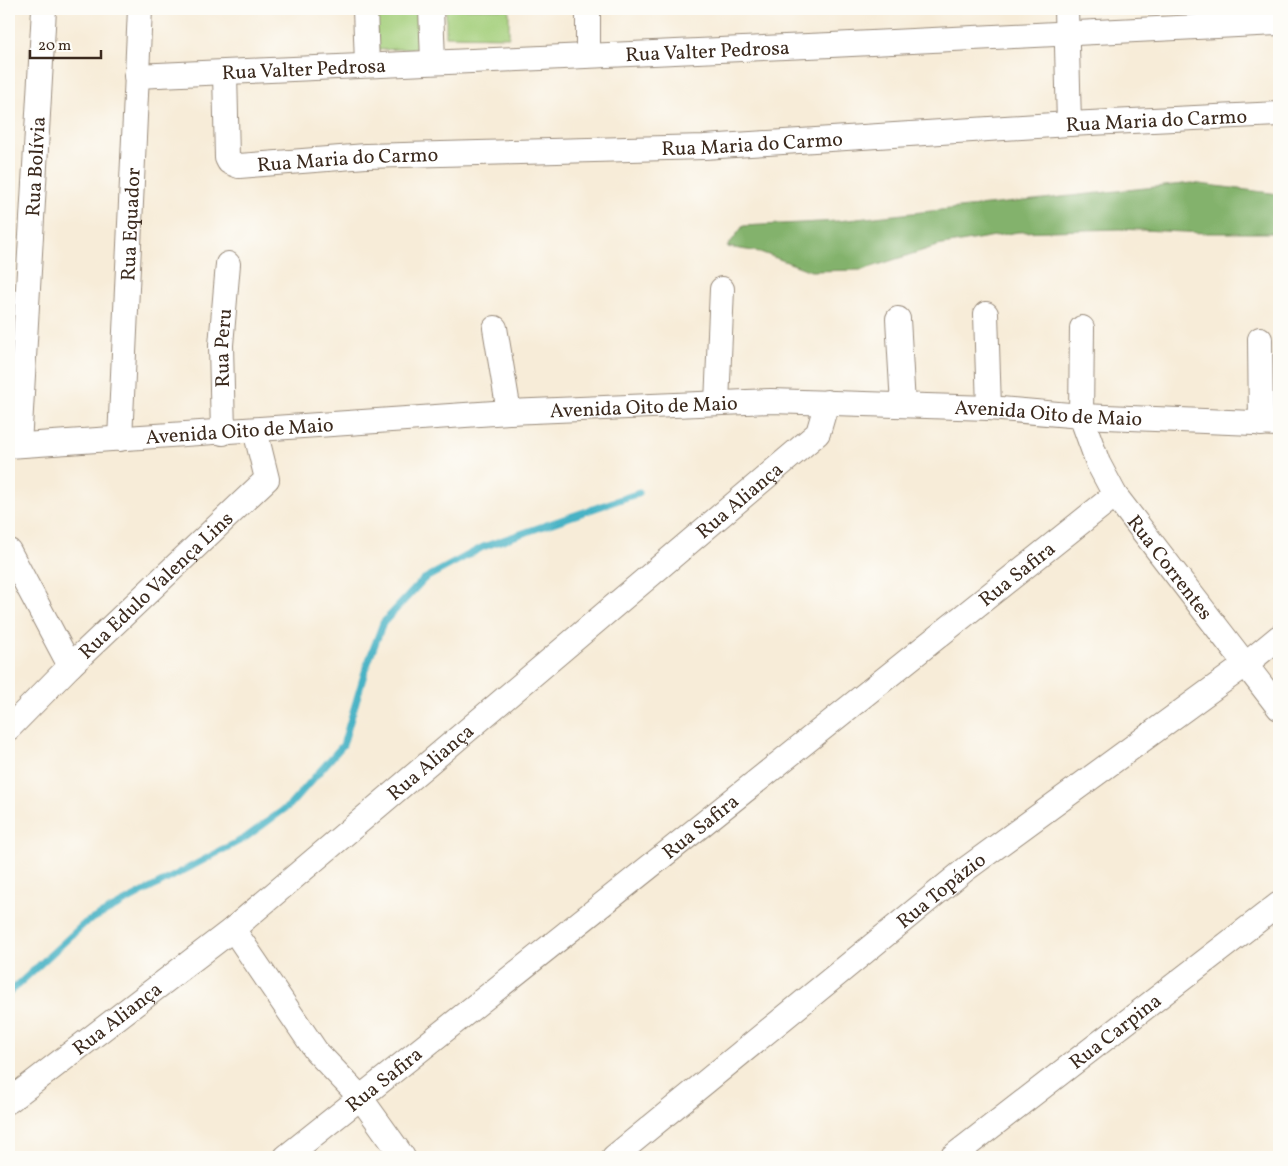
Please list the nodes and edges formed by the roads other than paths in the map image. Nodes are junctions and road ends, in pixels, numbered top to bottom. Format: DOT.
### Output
graph roads {
  1 [pos="44,9"];
  2 [pos="140,9"];
  3 [pos="365,9"];
  4 [pos="431,9"];
  5 [pos="588,9"];
  6 [pos="1066,9"];
  7 [pos="1279,23"];
  8 [pos="1067,33"];
  9 [pos="588,54"];
  10 [pos="433,61"];
  11 [pos="367,64"];
  12 [pos="225,73"];
  13 [pos="136,76"];
  14 [pos="1279,114"];
  15 [pos="1069,124"];
  16 [pos="228,264"];
  17 [pos="722,289"];
  18 [pos="986,314"];
  19 [pos="898,319"];
  20 [pos="495,328"];
  21 [pos="1082,328"];
  22 [pos="1260,339"];
  23 [pos="826,402"];
  24 [pos="716,403"];
  25 [pos="903,405"];
  26 [pos="989,408"];
  27 [pos="509,412"];
  28 [pos="1081,416"];
  29 [pos="1270,424"];
  30 [pos="255,430"];
  31 [pos="14,432"];
  32 [pos="223,433"];
  33 [pos="120,439"];
  34 [pos="1114,495"];
  35 [pos="9,551"];
  36 [pos="1279,638"];
  37 [pos="1245,665"];
  38 [pos="70,666"];
  39 [pos="1279,708"];
  40 [pos="9,728"];
  41 [pos="1279,904"];
  42 [pos="233,929"];
  43 [pos="360,1097"];
  44 [pos="9,1101"];
  45 [pos="286,1157"];
  46 [pos="403,1157"];
  47 [pos="614,1157"];
  48 [pos="952,1157"];
  1 -- 31 [label="street, Rua Bolívia"];
  2 -- 13 [label="street, Rua Equador"];
  3 -- 11 [label="street"];
  4 -- 10 [label="street"];
  5 -- 9 [label="street"];
  6 -- 8 [label="street"];
  7 -- 8 [label="street, Rua Valter Pedrosa"];
  8 -- 9 [label="street, Rua Valter Pedrosa"];
  8 -- 15 [label="street"];
  9 -- 10 [label="street, Rua Valter Pedrosa"];
  10 -- 11 [label="street, Rua Valter Pedrosa"];
  11 -- 12 [label="street, Rua Valter Pedrosa"];
  12 -- 13 [label="street, Rua Valter Pedrosa"];
  12 -- 15 [label="street, Rua Maria do Carmo"];
  13 -- 33 [label="street, Rua Equador"];
  14 -- 15 [label="street, Rua Maria do Carmo"];
  16 -- 32 [label="street, Rua Peru"];
  17 -- 24 [label="street"];
  18 -- 26 [label="street"];
  19 -- 25 [label="street"];
  20 -- 27 [label="street"];
  21 -- 28 [label="street"];
  22 -- 29 [label="street"];
  23 -- 24 [label="street, Avenida Oito de Maio"];
  23 -- 25 [label="street, Avenida Oito de Maio"];
  23 -- 42 [label="street, Rua Aliança"];
  24 -- 27 [label="street, Avenida Oito de Maio"];
  25 -- 26 [label="street, Avenida Oito de Maio"];
  26 -- 28 [label="street, Avenida Oito de Maio"];
  27 -- 30 [label="street, Avenida Oito de Maio"];
  28 -- 29 [label="street, Avenida Oito de Maio"];
  28 -- 34 [label="street, Rua Correntes"];
  30 -- 32 [label="street, Avenida Oito de Maio"];
  30 -- 38 [label="street, Rua Edulo Valença Lins"];
  31 -- 33 [label="street, Avenida Oito de Maio"];
  32 -- 33 [label="street, Avenida Oito de Maio"];
  34 -- 37 [label="street, Rua Correntes"];
  34 -- 43 [label="street, Rua Safira"];
  35 -- 38 [label="street"];
  36 -- 37 [label="street, Rua Topázio"];
  37 -- 39 [label="street, Rua Correntes"];
  37 -- 47 [label="street, Rua Topázio"];
  38 -- 40 [label="street, Rua Edulo Valença Lins"];
  41 -- 48 [label="street, Rua Carpina"];
  42 -- 43 [label="street"];
  42 -- 44 [label="street, Rua Aliança"];
  43 -- 45 [label="street, Rua Safira"];
  43 -- 46 [label="street"];
}
